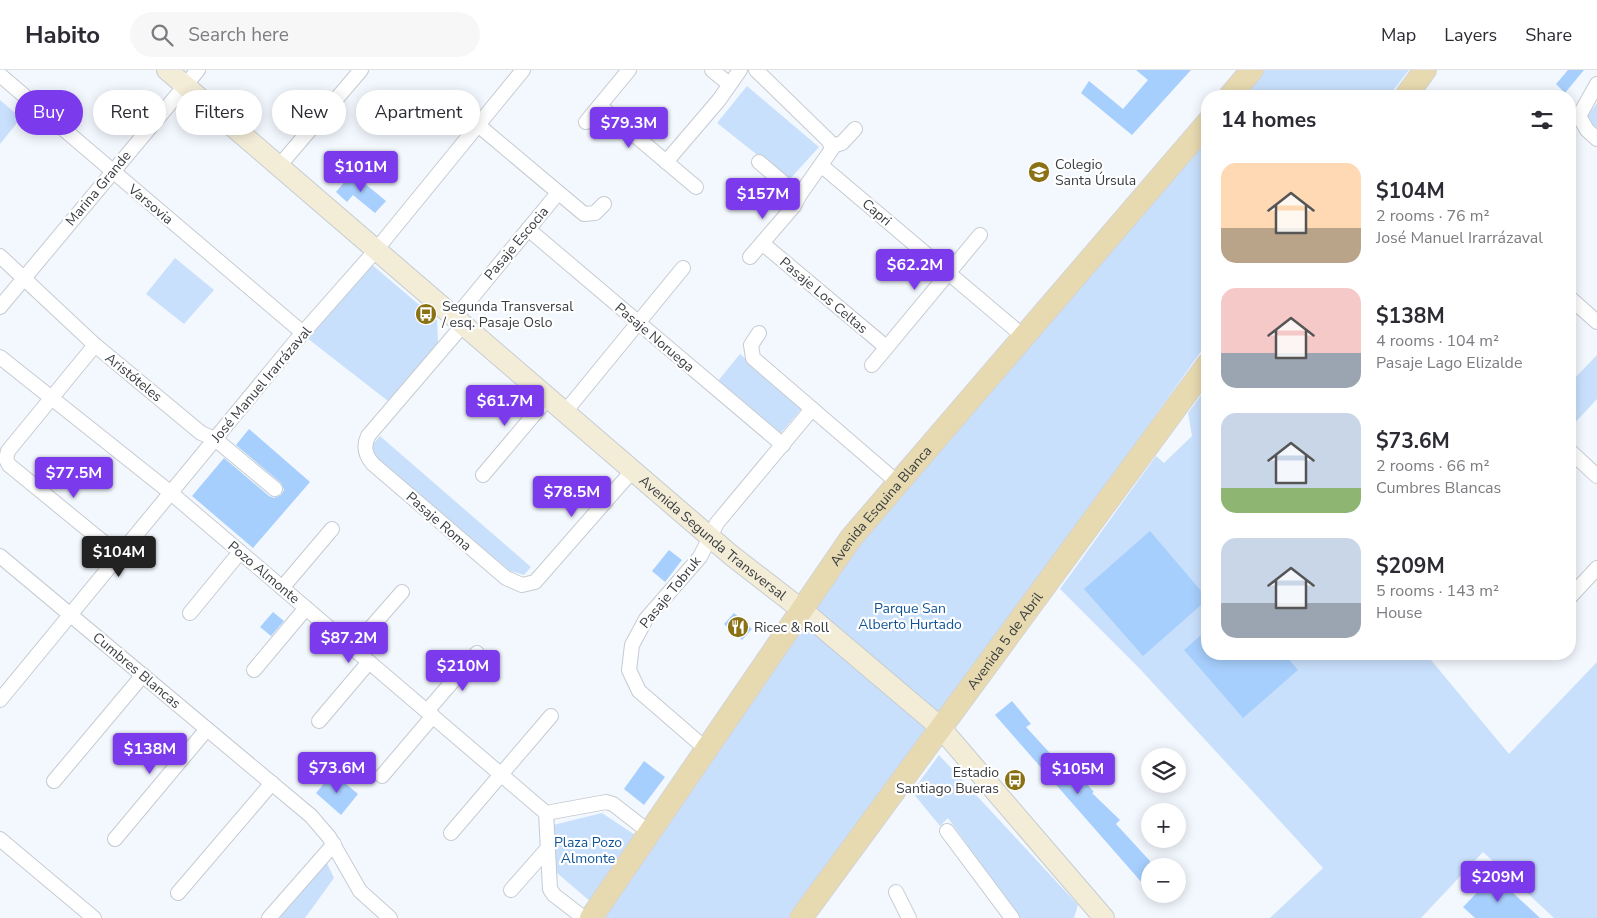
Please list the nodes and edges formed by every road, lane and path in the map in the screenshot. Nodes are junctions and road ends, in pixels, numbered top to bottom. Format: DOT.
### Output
graph roads {
  1 [pos="167,70"];
  2 [pos="198,70"];
  3 [pos="361,70"];
  4 [pos="524,70"];
  5 [pos="629,70"];
  6 [pos="712,70"];
  7 [pos="740,70"];
  8 [pos="756,70"];
  9 [pos="1252,70"];
  10 [pos="1425,70"];
  11 [pos="0,75"];
  12 [pos="729,84"];
  13 [pos="1597,84"];
  14 [pos="185,86"];
  15 [pos="1235,90"];
  16 [pos="1410,90"];
  17 [pos="600,106"];
  18 [pos="586,122"];
  19 [pos="480,123"];
  20 [pos="480,127"];
  21 [pos="855,129"];
  22 [pos="1201,130"];
  23 [pos="470,135"];
  24 [pos="1592,135"];
  25 [pos="832,146"];
  26 [pos="666,162"];
  27 [pos="758,162"];
  28 [pos="279,166"];
  29 [pos="822,166"];
  30 [pos="113,171"];
  31 [pos="696,187"];
  32 [pos="558,193"];
  33 [pos="799,196"];
  34 [pos="604,204"];
  35 [pos="528,229"];
  36 [pos="980,235"];
  37 [pos="762,243"];
  38 [pos="376,250"];
  39 [pos="0,256"];
  40 [pos="750,257"];
  41 [pos="683,268"];
  42 [pos="948,273"];
  43 [pos="23,277"];
  44 [pos="1576,303"];
  45 [pos="0,307"];
  46 [pos="459,321"];
  47 [pos="1597,322"];
  48 [pos="638,323"];
  49 [pos="303,333"];
  50 [pos="759,333"];
  51 [pos="1023,336"];
  52 [pos="95,345"];
  53 [pos="886,347"];
  54 [pos="0,356"];
  55 [pos="872,365"];
  56 [pos="1201,373"];
  57 [pos="52,398"];
  58 [pos="548,398"];
  59 [pos="812,410"];
  60 [pos="565,412"];
  61 [pos="216,439"];
  62 [pos="783,445"];
  63 [pos="365,448"];
  64 [pos="1576,457"];
  65 [pos="632,470"];
  66 [pos="483,474"];
  67 [pos="1597,476"];
  68 [pos="897,482"];
  69 [pos="275,489"];
  70 [pos="171,493"];
  71 [pos="332,529"];
  72 [pos="711,538"];
  73 [pos="240,552"];
  74 [pos="119,555"];
  75 [pos="0,556"];
  76 [pos="1597,568"];
  77 [pos="282,588"];
  78 [pos="1576,591"];
  79 [pos="402,592"];
  80 [pos="306,608"];
  81 [pos="802,610"];
  82 [pos="190,613"];
  83 [pos="70,614"];
  84 [pos="353,648"];
  85 [pos="477,653"];
  86 [pos="369,662"];
  87 [pos="254,670"];
  88 [pos="143,675"];
  89 [pos="0,700"];
  90 [pos="430,714"];
  91 [pos="551,716"];
  92 [pos="319,721"];
  93 [pos="940,727"];
  94 [pos="207,729"];
  95 [pos="706,749"];
  96 [pos="501,774"];
  97 [pos="382,776"];
  98 [pos="54,781"];
  99 [pos="272,783"];
  100 [pos="546,813"];
  101 [pos="947,831"];
  102 [pos="649,832"];
  103 [pos="451,833"];
  104 [pos="0,839"];
  105 [pos="115,839"];
  106 [pos="334,844"];
  107 [pos="548,848"];
  108 [pos="511,890"];
  109 [pos="896,892"];
  110 [pos="178,893"];
  111 [pos="1100,916"];
  112 [pos="94,918"];
  113 [pos="270,918"];
  114 [pos="390,918"];
  115 [pos="584,918"];
  116 [pos="591,918"];
  117 [pos="801,918"];
  118 [pos="909,918"];
  119 [pos="1012,918"];
  1 -- 14 [label="main road, Avenida Segunda Transversal"];
  2 -- 14 [label="street, Marina Grande"];
  3 -- 28 [label="street"];
  4 -- 19 [label="street, José Manuel Irarrázaval"];
  5 -- 17 [label="street"];
  6 -- 12 [label="street"];
  7 -- 12 [label="street"];
  8 -- 25 [label="street"];
  9 -- 15 [label="main road"];
  10 -- 16 [label="main road"];
  11 -- 30 [label="street, Varsovia"];
  12 -- 26 [label="street"];
  13 -- 24 [label="street"];
  14 -- 28 [label="main road, Avenida Segunda Transversal"];
  14 -- 30 [label="street, Marina Grande"];
  17 -- 18 [label="street"];
  17 -- 26 [label="street"];
  20 -- 32 [label="street, Pasaje Escocia"];
  21 -- 25 [label="street"];
  22 -- 51 [label="main road, Avenida Esquina Blanca"];
  23 -- 38 [label="street, José Manuel Irarrázaval"];
  25 -- 29 [label="street"];
  26 -- 31 [label="street"];
  27 -- 33 [label="street"];
  28 -- 38 [label="main road, Avenida Segunda Transversal"];
  29 -- 33 [label="street"];
  29 -- 42 [label="street, Capri"];
  30 -- 43 [label="street, Marina Grande"];
  30 -- 49 [label="street, Varsovia"];
  32 -- 34 [label="street, Pasaje Escocia"];
  32 -- 35 [label="street, Pasaje Escocia"];
  33 -- 37 [label="street"];
  35 -- 46 [label="street, Pasaje Escocia"];
  35 -- 48 [label="street, Pasaje Noruega"];
  36 -- 42 [label="street"];
  37 -- 40 [label="street"];
  37 -- 53 [label="street, Pasaje Los Celtas"];
  38 -- 46 [label="main road, Avenida Segunda Transversal"];
  38 -- 49 [label="street, José Manuel Irarrázaval"];
  39 -- 43 [label="street, Aristóteles"];
  41 -- 48 [label="street"];
  42 -- 51 [label="street, Capri"];
  42 -- 53 [label="street"];
  43 -- 45 [label="street, Marina Grande"];
  43 -- 52 [label="street, Aristóteles"];
  44 -- 47 [label="street"];
  46 -- 58 [label="main road, Avenida Segunda Transversal"];
  46 -- 63 [label="street, Pasaje Escocia"];
  48 -- 60 [label="street"];
  48 -- 62 [label="street, Pasaje Noruega"];
  49 -- 61 [label="street, José Manuel Irarrázaval"];
  50 -- 59 [label="street"];
  51 -- 68 [label="main road, Avenida Esquina Blanca"];
  52 -- 57 [label="street"];
  52 -- 61 [label="street, Aristóteles"];
  53 -- 55 [label="street"];
  54 -- 57 [label="street, Pozo Almonte"];
  56 -- 93 [label="main road, Avenida 5 de Abril"];
  57 -- 70 [label="street, Pozo Almonte"];
  57 -- 74 [label="street"];
  58 -- 60 [label="main road, Avenida Segunda Transversal"];
  58 -- 66 [label="street"];
  59 -- 62 [label="street, Pasaje Tobruk"];
  59 -- 68 [label="street"];
  60 -- 65 [label="main road, Avenida Segunda Transversal"];
  61 -- 69 [label="street, Aristóteles"];
  61 -- 70 [label="street, José Manuel Irarrázaval"];
  62 -- 72 [label="street, Pasaje Tobruk"];
  63 -- 65 [label="street, Pasaje Roma"];
  64 -- 67 [label="street"];
  65 -- 72 [label="main road, Avenida Segunda Transversal"];
  68 -- 81 [label="main road, Avenida Esquina Blanca"];
  70 -- 73 [label="street, Pozo Almonte"];
  70 -- 74 [label="street, José Manuel Irarrázaval"];
  71 -- 77 [label="street"];
  72 -- 81 [label="main road, Avenida Segunda Transversal"];
  72 -- 95 [label="street, Pasaje Tobruk"];
  73 -- 77 [label="street, Pozo Almonte"];
  73 -- 82 [label="street"];
  74 -- 83 [label="street, José Manuel Irarrázaval"];
  75 -- 83 [label="street, Cumbres Blancas"];
  76 -- 78 [label="street"];
  77 -- 80 [label="street, Pozo Almonte"];
  79 -- 84 [label="street"];
  80 -- 84 [label="street, Pozo Almonte"];
  80 -- 87 [label="street"];
  81 -- 93 [label="main road, Avenida Segunda Transversal"];
  81 -- 95 [label="main road, Avenida Esquina Blanca"];
  83 -- 88 [label="street, Cumbres Blancas"];
  83 -- 89 [label="street, José Manuel Irarrázaval"];
  84 -- 86 [label="street, Pozo Almonte"];
  85 -- 90 [label="street"];
  86 -- 90 [label="street, Pozo Almonte"];
  86 -- 92 [label="street"];
  88 -- 94 [label="street, Cumbres Blancas"];
  88 -- 98 [label="street"];
  90 -- 96 [label="street, Pozo Almonte"];
  90 -- 97 [label="street"];
  91 -- 96 [label="street"];
  93 -- 111 [label="main road, Avenida Segunda Transversal"];
  93 -- 117 [label="main road, Avenida 5 de Abril"];
  94 -- 99 [label="street, Cumbres Blancas"];
  94 -- 105 [label="street"];
  95 -- 102 [label="main road, Avenida Esquina Blanca"];
  96 -- 100 [label="street, Pozo Almonte"];
  96 -- 103 [label="street"];
  99 -- 106 [label="street, Cumbres Blancas"];
  99 -- 110 [label="street"];
  100 -- 102 [label="street"];
  100 -- 107 [label="street"];
  101 -- 119 [label="street"];
  102 -- 116 [label="main road, Avenida Esquina Blanca"];
  104 -- 112 [label="street"];
  106 -- 113 [label="street"];
  106 -- 114 [label="street, Cumbres Blancas"];
  107 -- 108 [label="street"];
  107 -- 115 [label="street"];
  109 -- 118 [label="street"];
}
